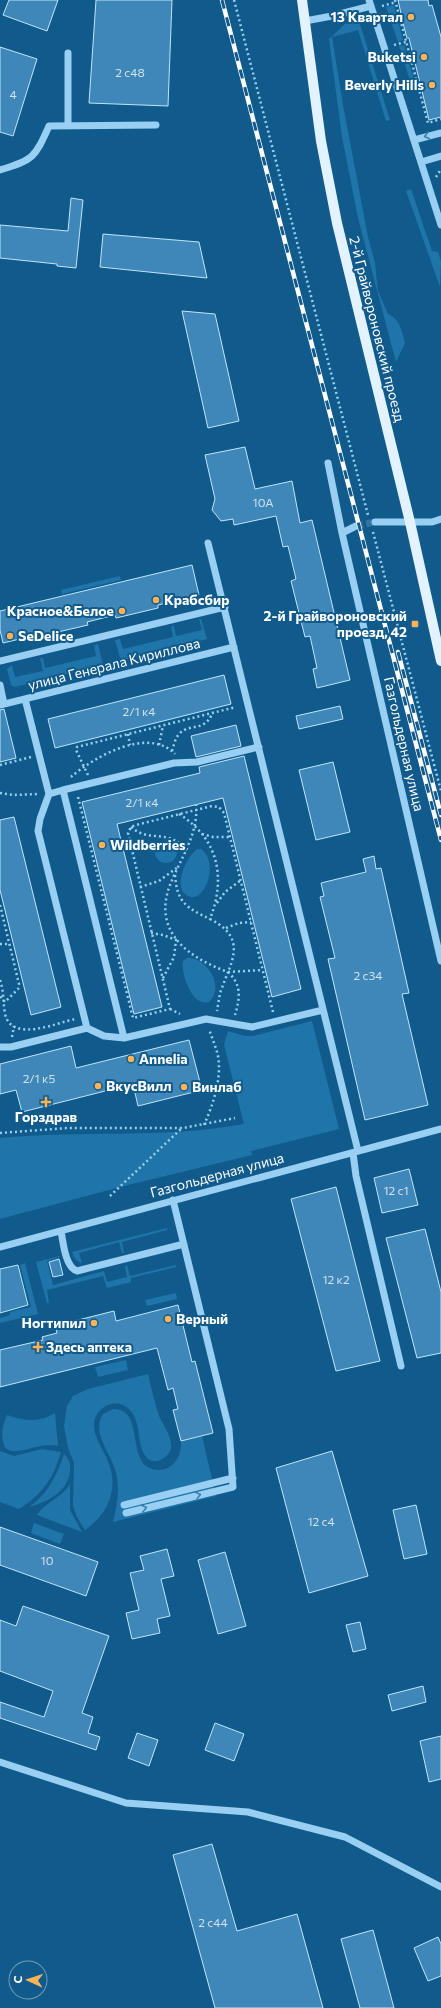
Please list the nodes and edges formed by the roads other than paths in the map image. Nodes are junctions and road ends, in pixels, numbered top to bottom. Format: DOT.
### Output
graph roads {
  1 [pos="302,0"];
  2 [pos="370,3"];
  3 [pos="305,21"];
  4 [pos="68,53"];
  5 [pos="156,125"];
  6 [pos="68,126"];
  7 [pos="441,133"];
  8 [pos="414,140"];
  9 [pos="441,156"];
  10 [pos="421,162"];
  11 [pos="0,170"];
  12 [pos="441,225"];
  13 [pos="328,463"];
  14 [pos="441,519"];
  15 [pos="372,522"];
  16 [pos="410,522"];
  17 [pos="356,526"];
  18 [pos="342,533"];
  19 [pos="208,543"];
  20 [pos="225,607"];
  21 [pos="234,647"];
  22 [pos="0,661"];
  23 [pos="441,661"];
  24 [pos="0,685"];
  25 [pos="25,699"];
  26 [pos="2,705"];
  27 [pos="259,747"];
  28 [pos="63,790"];
  29 [pos="49,794"];
  30 [pos="441,961"];
  31 [pos="323,1010"];
  32 [pos="87,1028"];
  33 [pos="124,1038"];
  34 [pos="0,1047"];
  35 [pos="441,1129"];
  36 [pos="355,1152"];
  37 [pos="173,1200"];
  38 [pos="60,1231"];
  39 [pos="184,1244"];
  40 [pos="0,1247"];
  41 [pos="401,1366"];
  42 [pos="232,1478"];
  43 [pos="124,1505"];
  44 [pos="126,1513"];
  45 [pos="0,1762"];
  46 [pos="441,1887"];
  1 -- 3 [label="main road, 2-й Грайвороновский проезд"];
  2 -- 3 [label="street"];
  2 -- 8 [label="street"];
  3 -- 16 [label="main road, 2-й Грайвороновский проезд"];
  4 -- 6 [label="street"];
  5 -- 6 [label="street"];
  6 -- 11 [label="street"];
  7 -- 8 [label="street, one-way"];
  8 -- 10 [label="street"];
  9 -- 10 [label="street"];
  10 -- 12 [label="street"];
  13 -- 18 [label="street, Газгольдерная улица"];
  14 -- 16 [label="street"];
  15 -- 16 [label="street"];
  16 -- 23 [label="main road, 2-й Грайвороновский проезд"];
  17 -- 18 [label="street"];
  18 -- 30 [label="street, Газгольдерная улица"];
  19 -- 20 [label="street"];
  20 -- 21 [label="street"];
  20 -- 22 [label="street"];
  21 -- 25 [label="street, улица Генерала Кириллова"];
  21 -- 27 [label="street"];
  24 -- 26 [label="street"];
  25 -- 26 [label="street, улица Генерала Кириллова"];
  25 -- 29 [label="street"];
  27 -- 28 [label="street"];
  27 -- 31 [label="street"];
  28 -- 29 [label="street"];
  28 -- 33 [label="street"];
  29 -- 32 [label="street"];
  31 -- 33 [label="street"];
  31 -- 36 [label="street"];
  32 -- 33 [label="street"];
  32 -- 34 [label="street"];
  35 -- 36 [label="street, Газгольдерная улица"];
  36 -- 37 [label="street, Газгольдерная улица"];
  36 -- 41 [label="street"];
  37 -- 38 [label="street, Газгольдерная улица"];
  37 -- 39 [label="street"];
  38 -- 39 [label="street"];
  38 -- 40 [label="street, Газгольдерная улица"];
  39 -- 42 [label="street"];
  42 -- 43 [label="street"];
  44 -- 42 [label="street, one-way"];
  45 -- 46 [label="street"];
}
